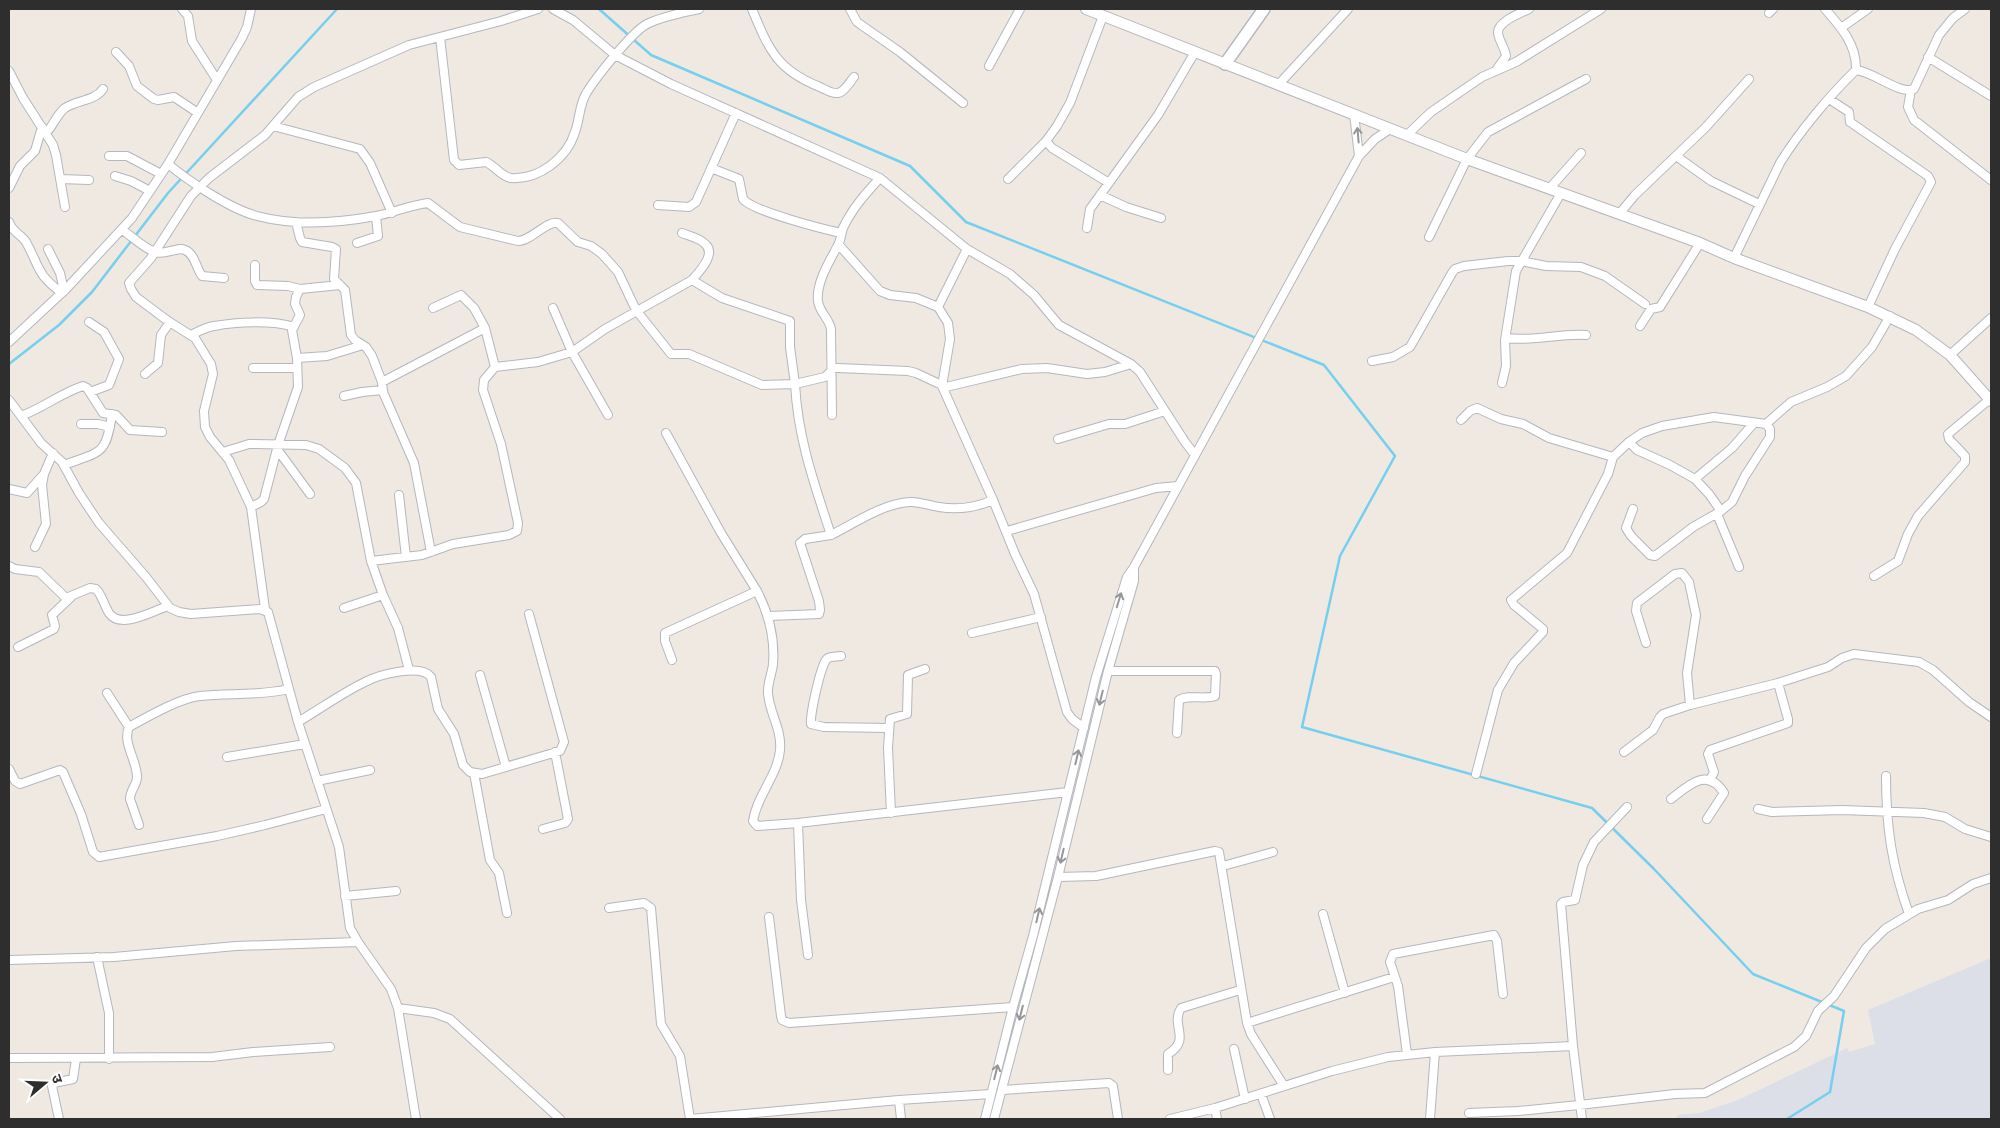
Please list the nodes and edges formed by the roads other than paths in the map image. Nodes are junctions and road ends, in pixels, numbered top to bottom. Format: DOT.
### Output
graph roads {
  1 [pos="182,9"];
  2 [pos="251,9"];
  3 [pos="538,9"];
  4 [pos="553,9"];
  5 [pos="698,9"];
  6 [pos="752,9"];
  7 [pos="849,9"];
  8 [pos="856,9"];
  9 [pos="1020,9"];
  10 [pos="1086,9"];
  11 [pos="1264,9"];
  12 [pos="1348,9"];
  13 [pos="1529,9"];
  14 [pos="1601,9"];
  15 [pos="1825,9"];
  16 [pos="1868,9"];
  17 [pos="1964,9"];
  18 [pos="1103,16"];
  19 [pos="1841,28"];
  20 [pos="440,37"];
  21 [pos="116,52"];
  22 [pos="618,52"];
  23 [pos="1195,52"];
  24 [pos="1928,57"];
  25 [pos="1226,64"];
  26 [pos="989,66"];
  27 [pos="1497,69"];
  28 [pos="9,70"];
  29 [pos="1856,70"];
  30 [pos="854,77"];
  31 [pos="1586,79"];
  32 [pos="217,80"];
  33 [pos="1749,80"];
  34 [pos="1279,84"];
  35 [pos="104,89"];
  36 [pos="1911,90"];
  37 [pos="1991,96"];
  38 [pos="1829,99"];
  39 [pos="963,103"];
  40 [pos="736,112"];
  41 [pos="198,113"];
  42 [pos="1354,114"];
  43 [pos="273,126"];
  44 [pos="1390,129"];
  45 [pos="44,130"];
  46 [pos="1408,134"];
  47 [pos="1046,141"];
  48 [pos="1581,153"];
  49 [pos="109,156"];
  50 [pos="1360,156"];
  51 [pos="1676,156"];
  52 [pos="1467,159"];
  53 [pos="170,166"];
  54 [pos="711,168"];
  55 [pos="161,174"];
  56 [pos="115,176"];
  57 [pos="880,178"];
  58 [pos="60,179"];
  59 [pos="89,180"];
  60 [pos="1008,180"];
  61 [pos="1991,180"];
  62 [pos="1109,183"];
  63 [pos="197,184"];
  64 [pos="9,188"];
  65 [pos="1550,188"];
  66 [pos="150,192"];
  67 [pos="1561,192"];
  68 [pos="1100,195"];
  69 [pos="1760,204"];
  70 [pos="658,205"];
  71 [pos="65,207"];
  72 [pos="392,213"];
  73 [pos="1620,213"];
  74 [pos="376,216"];
  75 [pos="1161,218"];
  76 [pos="9,222"];
  77 [pos="296,222"];
  78 [pos="1087,228"];
  79 [pos="122,230"];
  80 [pos="682,233"];
  81 [pos="841,233"];
  82 [pos="1429,237"];
  83 [pos="357,243"];
  84 [pos="1700,243"];
  85 [pos="839,245"];
  86 [pos="48,249"];
  87 [pos="967,249"];
  88 [pos="154,252"];
  89 [pos="1734,258"];
  90 [pos="1521,261"];
  91 [pos="255,265"];
  92 [pos="224,278"];
  93 [pos="692,280"];
  94 [pos="340,285"];
  95 [pos="300,289"];
  96 [pos="63,292"];
  97 [pos="1645,304"];
  98 [pos="938,307"];
  99 [pos="1868,307"];
  100 [pos="433,308"];
  101 [pos="553,308"];
  102 [pos="636,310"];
  103 [pos="1890,316"];
  104 [pos="1991,318"];
  105 [pos="89,322"];
  106 [pos="170,322"];
  107 [pos="1640,326"];
  108 [pos="294,327"];
  109 [pos="485,328"];
  110 [pos="192,335"];
  111 [pos="1586,335"];
  112 [pos="1506,338"];
  113 [pos="9,342"];
  114 [pos="363,345"];
  115 [pos="572,352"];
  116 [pos="1950,354"];
  117 [pos="297,358"];
  118 [pos="1372,361"];
  119 [pos="1131,364"];
  120 [pos="495,367"];
  121 [pos="253,368"];
  122 [pos="297,368"];
  123 [pos="832,370"];
  124 [pos="145,374"];
  125 [pos="794,384"];
  126 [pos="1502,384"];
  127 [pos="383,386"];
  128 [pos="942,386"];
  129 [pos="90,392"];
  130 [pos="344,396"];
  131 [pos="9,400"];
  132 [pos="1990,400"];
  133 [pos="1165,411"];
  134 [pos="112,414"];
  135 [pos="608,415"];
  136 [pos="832,415"];
  137 [pos="21,416"];
  138 [pos="1461,420"];
  139 [pos="1754,423"];
  140 [pos="81,424"];
  141 [pos="1766,424"];
  142 [pos="110,427"];
  143 [pos="162,432"];
  144 [pos="666,433"];
  145 [pos="1058,440"];
  146 [pos="1629,442"];
  147 [pos="277,447"];
  148 [pos="223,452"];
  149 [pos="52,453"];
  150 [pos="1195,455"];
  151 [pos="1613,457"];
  152 [pos="64,465"];
  153 [pos="44,474"];
  154 [pos="1695,480"];
  155 [pos="1178,486"];
  156 [pos="9,489"];
  157 [pos="310,494"];
  158 [pos="399,495"];
  159 [pos="992,500"];
  160 [pos="251,507"];
  161 [pos="1633,509"];
  162 [pos="1719,512"];
  163 [pos="1007,531"];
  164 [pos="831,535"];
  165 [pos="34,547"];
  166 [pos="431,552"];
  167 [pos="406,557"];
  168 [pos="371,561"];
  169 [pos="9,566"];
  170 [pos="1134,566"];
  171 [pos="1739,567"];
  172 [pos="1874,576"];
  173 [pos="757,591"];
  174 [pos="383,596"];
  175 [pos="71,597"];
  176 [pos="168,606"];
  177 [pos="344,608"];
  178 [pos="265,610"];
  179 [pos="529,614"];
  180 [pos="769,616"];
  181 [pos="1041,616"];
  182 [pos="972,633"];
  183 [pos="1646,643"];
  184 [pos="18,647"];
  185 [pos="840,656"];
  186 [pos="672,660"];
  187 [pos="925,669"];
  188 [pos="409,670"];
  189 [pos="1108,671"];
  190 [pos="480,675"];
  191 [pos="1778,683"];
  192 [pos="289,689"];
  193 [pos="107,693"];
  194 [pos="1690,705"];
  195 [pos="1991,718"];
  196 [pos="298,722"];
  197 [pos="129,727"];
  198 [pos="889,728"];
  199 [pos="1084,728"];
  200 [pos="1177,733"];
  201 [pos="305,744"];
  202 [pos="555,752"];
  203 [pos="1624,752"];
  204 [pos="228,757"];
  205 [pos="506,767"];
  206 [pos="9,769"];
  207 [pos="370,770"];
  208 [pos="474,774"];
  209 [pos="1476,774"];
  210 [pos="1886,776"];
  211 [pos="1710,780"];
  212 [pos="317,781"];
  213 [pos="1068,792"];
  214 [pos="1671,799"];
  215 [pos="1626,807"];
  216 [pos="326,809"];
  217 [pos="1758,809"];
  218 [pos="1886,812"];
  219 [pos="891,813"];
  220 [pos="1707,819"];
  221 [pos="798,823"];
  222 [pos="139,826"];
  223 [pos="543,829"];
  224 [pos="1991,837"];
  225 [pos="1273,852"];
  226 [pos="1223,866"];
  227 [pos="1058,877"];
  228 [pos="1991,878"];
  229 [pos="396,891"];
  230 [pos="345,896"];
  231 [pos="609,908"];
  232 [pos="507,913"];
  233 [pos="1323,914"];
  234 [pos="1909,914"];
  235 [pos="769,917"];
  236 [pos="358,942"];
  237 [pos="808,956"];
  238 [pos="97,957"];
  239 [pos="9,960"];
  240 [pos="1394,977"];
  241 [pos="1240,990"];
  242 [pos="1345,993"];
  243 [pos="1503,994"];
  244 [pos="1013,1006"];
  245 [pos="398,1008"];
  246 [pos="1247,1023"];
  247 [pos="1573,1046"];
  248 [pos="330,1048"];
  249 [pos="1234,1049"];
  250 [pos="1435,1052"];
  251 [pos="1407,1054"];
  252 [pos="9,1058"];
  253 [pos="109,1058"];
  254 [pos="76,1059"];
  255 [pos="1168,1070"];
  256 [pos="1284,1086"];
  257 [pos="1002,1090"];
  258 [pos="991,1094"];
  259 [pos="1261,1094"];
  260 [pos="1245,1099"];
  261 [pos="899,1100"];
  262 [pos="1579,1106"];
  263 [pos="1215,1108"];
  264 [pos="1469,1113"];
  265 [pos="59,1119"];
  266 [pos="416,1119"];
  267 [pos="560,1119"];
  268 [pos="690,1119"];
  269 [pos="902,1119"];
  270 [pos="985,1119"];
  271 [pos="994,1119"];
  272 [pos="1118,1119"];
  273 [pos="1170,1119"];
  274 [pos="1217,1119"];
  275 [pos="1270,1119"];
  276 [pos="1430,1119"];
  277 [pos="1582,1119"];
  1 -- 32 [label="street"];
  2 -- 32 [label="street"];
  3 -- 20 [label="street"];
  4 -- 22 [label="street"];
  5 -- 22 [label="street"];
  6 -- 30 [label="street"];
  7 -- 8 [label="street"];
  7 -- 39 [label="street"];
  9 -- 26 [label="street"];
  10 -- 18 [label="street"];
  11 -- 25 [label="main road"];
  12 -- 34 [label="street"];
  13 -- 27 [label="street"];
  14 -- 27 [label="street"];
  15 -- 19 [label="street"];
  16 -- 19 [label="street"];
  17 -- 24 [label="street"];
  18 -- 23 [label="street"];
  18 -- 47 [label="street"];
  19 -- 29 [label="street"];
  20 -- 22 [label="street"];
  20 -- 43 [label="street"];
  21 -- 41 [label="street"];
  22 -- 40 [label="street"];
  23 -- 25 [label="street"];
  23 -- 62 [label="street"];
  24 -- 36 [label="street"];
  24 -- 37 [label="street"];
  25 -- 34 [label="street"];
  27 -- 46 [label="street"];
  28 -- 45 [label="street"];
  29 -- 36 [label="street"];
  29 -- 38 [label="street"];
  31 -- 52 [label="street"];
  32 -- 41 [label="street"];
  33 -- 51 [label="street"];
  34 -- 42 [label="street"];
  35 -- 45 [label="street"];
  36 -- 61 [label="street"];
  38 -- 69 [label="street"];
  38 -- 99 [label="street"];
  40 -- 54 [label="street"];
  40 -- 57 [label="street"];
  41 -- 53 [label="street"];
  42 -- 44 [label="street"];
  50 -- 42 [label="street, one-way"];
  43 -- 63 [label="street"];
  43 -- 72 [label="street"];
  44 -- 46 [label="street"];
  44 -- 50 [label="street"];
  45 -- 58 [label="street"];
  45 -- 64 [label="street"];
  46 -- 52 [label="street"];
  47 -- 60 [label="street"];
  47 -- 62 [label="street"];
  48 -- 65 [label="street"];
  49 -- 55 [label="street"];
  50 -- 150 [label="street"];
  51 -- 69 [label="street"];
  51 -- 73 [label="street"];
  52 -- 65 [label="street"];
  52 -- 82 [label="street"];
  53 -- 55 [label="street"];
  53 -- 63 [label="street"];
  54 -- 70 [label="street"];
  54 -- 81 [label="street"];
  55 -- 66 [label="street"];
  56 -- 66 [label="street"];
  57 -- 81 [label="street"];
  57 -- 87 [label="street"];
  58 -- 59 [label="street"];
  58 -- 71 [label="street"];
  62 -- 68 [label="street"];
  63 -- 77 [label="street"];
  63 -- 88 [label="street"];
  65 -- 67 [label="street"];
  66 -- 79 [label="street"];
  67 -- 73 [label="street"];
  67 -- 90 [label="street"];
  68 -- 75 [label="street"];
  68 -- 78 [label="street"];
  69 -- 89 [label="street"];
  72 -- 74 [label="street"];
  72 -- 102 [label="street"];
  73 -- 84 [label="street"];
  74 -- 77 [label="street"];
  74 -- 83 [label="street"];
  76 -- 96 [label="street"];
  77 -- 94 [label="street"];
  79 -- 88 [label="street"];
  79 -- 96 [label="street"];
  80 -- 93 [label="street"];
  81 -- 85 [label="street"];
  84 -- 89 [label="street"];
  84 -- 107 [label="street"];
  85 -- 98 [label="street"];
  85 -- 123 [label="street"];
  86 -- 96 [label="street"];
  87 -- 98 [label="street"];
  87 -- 119 [label="street"];
  88 -- 92 [label="street"];
  88 -- 106 [label="street"];
  89 -- 99 [label="street"];
  90 -- 97 [label="street"];
  90 -- 112 [label="street"];
  90 -- 118 [label="street"];
  91 -- 95 [label="street"];
  93 -- 102 [label="street"];
  93 -- 125 [label="street"];
  94 -- 95 [label="street"];
  94 -- 114 [label="street"];
  95 -- 108 [label="street"];
  96 -- 113 [label="street"];
  98 -- 128 [label="street"];
  99 -- 103 [label="street"];
  100 -- 109 [label="street"];
  101 -- 115 [label="street"];
  102 -- 115 [label="street"];
  102 -- 125 [label="street"];
  103 -- 116 [label="street"];
  103 -- 141 [label="street"];
  104 -- 116 [label="street"];
  105 -- 129 [label="street"];
  106 -- 110 [label="street"];
  106 -- 124 [label="street"];
  108 -- 110 [label="street"];
  108 -- 117 [label="street"];
  109 -- 120 [label="street"];
  109 -- 127 [label="street"];
  110 -- 148 [label="street"];
  111 -- 112 [label="street"];
  112 -- 126 [label="street"];
  114 -- 117 [label="street"];
  114 -- 127 [label="street"];
  115 -- 120 [label="street"];
  115 -- 135 [label="street"];
  116 -- 132 [label="street"];
  117 -- 122 [label="street"];
  119 -- 128 [label="street"];
  119 -- 133 [label="street"];
  120 -- 166 [label="street"];
  121 -- 122 [label="street"];
  122 -- 147 [label="street"];
  123 -- 125 [label="street"];
  123 -- 128 [label="street"];
  123 -- 136 [label="street"];
  125 -- 164 [label="street"];
  127 -- 130 [label="street"];
  127 -- 166 [label="street"];
  128 -- 159 [label="street"];
  129 -- 134 [label="street"];
  129 -- 137 [label="street"];
  131 -- 137 [label="street"];
  132 -- 172 [label="street"];
  133 -- 145 [label="street"];
  133 -- 150 [label="street"];
  134 -- 142 [label="street"];
  134 -- 143 [label="street"];
  137 -- 149 [label="street"];
  138 -- 151 [label="street"];
  139 -- 141 [label="street"];
  139 -- 146 [label="street"];
  139 -- 154 [label="street"];
  140 -- 142 [label="street"];
  141 -- 162 [label="street"];
  142 -- 152 [label="street"];
  144 -- 173 [label="street"];
  146 -- 151 [label="street"];
  146 -- 154 [label="street"];
  147 -- 148 [label="street"];
  147 -- 157 [label="street"];
  147 -- 160 [label="street"];
  147 -- 168 [label="street"];
  148 -- 160 [label="street"];
  149 -- 152 [label="street"];
  149 -- 153 [label="street"];
  150 -- 155 [label="street"];
  151 -- 209 [label="street"];
  152 -- 176 [label="street"];
  153 -- 156 [label="street"];
  153 -- 165 [label="street"];
  154 -- 162 [label="street"];
  155 -- 163 [label="street"];
  155 -- 170 [label="street"];
  158 -- 167 [label="street"];
  159 -- 163 [label="street"];
  159 -- 164 [label="street"];
  160 -- 178 [label="street"];
  161 -- 162 [label="street"];
  162 -- 171 [label="street"];
  163 -- 181 [label="street"];
  164 -- 180 [label="street"];
  166 -- 167 [label="street"];
  167 -- 168 [label="street"];
  168 -- 174 [label="street"];
  169 -- 175 [label="street"];
  170 -- 189 [label="street"];
  199 -- 170 [label="street, one-way"];
  173 -- 180 [label="street"];
  173 -- 186 [label="street"];
  174 -- 177 [label="street"];
  174 -- 188 [label="street"];
  175 -- 176 [label="street"];
  175 -- 184 [label="street"];
  176 -- 178 [label="street"];
  178 -- 192 [label="street"];
  179 -- 202 [label="street"];
  180 -- 221 [label="street"];
  181 -- 182 [label="street"];
  181 -- 199 [label="street"];
  183 -- 194 [label="street"];
  185 -- 198 [label="street"];
  187 -- 198 [label="street"];
  188 -- 196 [label="street"];
  188 -- 208 [label="street"];
  189 -- 200 [label="street"];
  189 -- 227 [label="street, one-way"];
  190 -- 205 [label="street"];
  191 -- 194 [label="street"];
  191 -- 195 [label="street"];
  191 -- 211 [label="street"];
  192 -- 196 [label="street"];
  192 -- 197 [label="street"];
  193 -- 197 [label="street"];
  194 -- 203 [label="street"];
  196 -- 201 [label="street"];
  197 -- 222 [label="street"];
  198 -- 219 [label="street"];
  213 -- 199 [label="street, one-way"];
  201 -- 204 [label="street"];
  201 -- 212 [label="street"];
  202 -- 205 [label="street"];
  202 -- 223 [label="street"];
  205 -- 208 [label="street"];
  206 -- 216 [label="street"];
  207 -- 212 [label="street"];
  208 -- 232 [label="street"];
  210 -- 218 [label="street"];
  211 -- 214 [label="street"];
  211 -- 220 [label="street"];
  212 -- 216 [label="street"];
  213 -- 219 [label="street"];
  244 -- 213 [label="street, one-way"];
  215 -- 247 [label="street"];
  216 -- 230 [label="street"];
  217 -- 218 [label="street"];
  218 -- 224 [label="street"];
  218 -- 234 [label="street"];
  219 -- 221 [label="street"];
  221 -- 237 [label="street"];
  225 -- 226 [label="street"];
  226 -- 227 [label="street"];
  226 -- 241 [label="street"];
  227 -- 257 [label="street, one-way"];
  228 -- 234 [label="street"];
  229 -- 230 [label="street"];
  230 -- 236 [label="street"];
  231 -- 268 [label="street"];
  233 -- 242 [label="street"];
  234 -- 262 [label="street"];
  235 -- 244 [label="street"];
  236 -- 238 [label="street"];
  236 -- 245 [label="street"];
  238 -- 239 [label="street"];
  238 -- 253 [label="street"];
  240 -- 242 [label="street"];
  240 -- 243 [label="street"];
  240 -- 251 [label="street"];
  241 -- 246 [label="street"];
  241 -- 255 [label="street"];
  242 -- 246 [label="street"];
  258 -- 244 [label="street, one-way"];
  245 -- 266 [label="street"];
  245 -- 267 [label="street"];
  246 -- 256 [label="street"];
  247 -- 250 [label="street"];
  247 -- 262 [label="street"];
  248 -- 253 [label="street"];
  249 -- 260 [label="street"];
  250 -- 251 [label="street"];
  250 -- 276 [label="street"];
  251 -- 256 [label="street"];
  252 -- 254 [label="street"];
  253 -- 254 [label="street"];
  254 -- 265 [label="street"];
  256 -- 259 [label="street"];
  257 -- 271 [label="street"];
  257 -- 272 [label="street"];
  258 -- 261 [label="street"];
  258 -- 270 [label="street"];
  259 -- 260 [label="street"];
  259 -- 275 [label="street"];
  260 -- 263 [label="street"];
  261 -- 268 [label="street"];
  261 -- 269 [label="street"];
  262 -- 264 [label="street"];
  262 -- 277 [label="street"];
  263 -- 273 [label="street"];
  263 -- 274 [label="street"];
}
